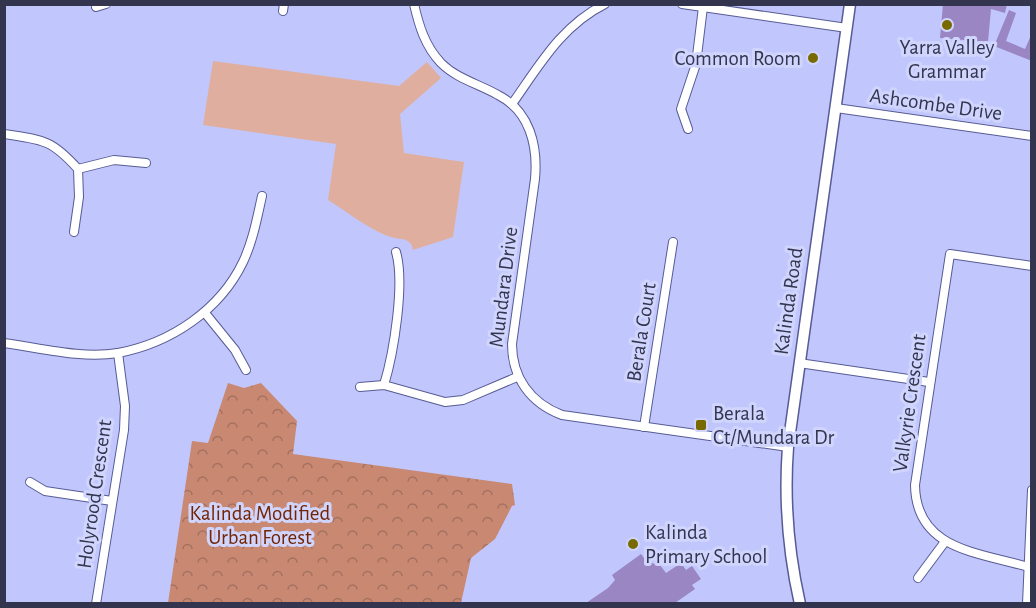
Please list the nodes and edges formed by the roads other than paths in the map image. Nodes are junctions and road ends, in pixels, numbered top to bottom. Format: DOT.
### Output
graph roads {
  1 [pos="106,4"];
  2 [pos="414,4"];
  3 [pos="605,4"];
  4 [pos="682,4"];
  5 [pos="850,4"];
  6 [pos="96,7"];
  7 [pos="724,7"];
  8 [pos="703,8"];
  9 [pos="847,28"];
  10 [pos="512,104"];
  11 [pos="836,108"];
  12 [pos="688,129"];
  13 [pos="4,135"];
  14 [pos="1032,136"];
  15 [pos="146,164"];
  16 [pos="78,170"];
  17 [pos="262,196"];
  18 [pos="74,232"];
  19 [pos="673,242"];
  20 [pos="396,252"];
  21 [pos="1032,266"];
  22 [pos="205,314"];
  23 [pos="4,343"];
  24 [pos="117,353"];
  25 [pos="799,363"];
  26 [pos="246,370"];
  27 [pos="517,377"];
  28 [pos="930,382"];
  29 [pos="384,384"];
  30 [pos="360,387"];
  31 [pos="644,427"];
  32 [pos="788,447"];
  33 [pos="30,482"];
  34 [pos="1032,490"];
  35 [pos="112,501"];
  36 [pos="944,543"];
  37 [pos="1028,567"];
  38 [pos="918,578"];
  39 [pos="96,603"];
  40 [pos="800,603"];
  41 [pos="1027,603"];
  1 -- 6 [label="street"];
  2 -- 10 [label="street, Mundara Drive"];
  3 -- 10 [label="street"];
  4 -- 8 [label="street"];
  5 -- 9 [label="street, Kalinda Road"];
  7 -- 8 [label="street"];
  7 -- 9 [label="street"];
  8 -- 12 [label="street"];
  9 -- 11 [label="street, Kalinda Road"];
  10 -- 27 [label="street, Mundara Drive"];
  11 -- 14 [label="street, Ashcombe Drive"];
  11 -- 25 [label="street, Kalinda Road"];
  13 -- 16 [label="street"];
  15 -- 16 [label="street"];
  16 -- 18 [label="street"];
  17 -- 22 [label="street"];
  19 -- 31 [label="street, Berala Court"];
  20 -- 29 [label="street"];
  21 -- 28 [label="street, Valkyrie Crescent"];
  22 -- 24 [label="street"];
  22 -- 26 [label="street"];
  23 -- 24 [label="street"];
  24 -- 35 [label="street, Holyrood Crescent"];
  25 -- 28 [label="street"];
  25 -- 32 [label="street, Kalinda Road"];
  27 -- 29 [label="street"];
  27 -- 31 [label="street, Mundara Drive"];
  28 -- 36 [label="street, Valkyrie Crescent"];
  29 -- 30 [label="street"];
  31 -- 32 [label="street, Mundara Drive"];
  32 -- 40 [label="street, Kalinda Road"];
  33 -- 35 [label="street"];
  34 -- 37 [label="street"];
  35 -- 39 [label="street, Holyrood Crescent"];
  36 -- 37 [label="street"];
  36 -- 38 [label="street"];
  37 -- 41 [label="street"];
}
